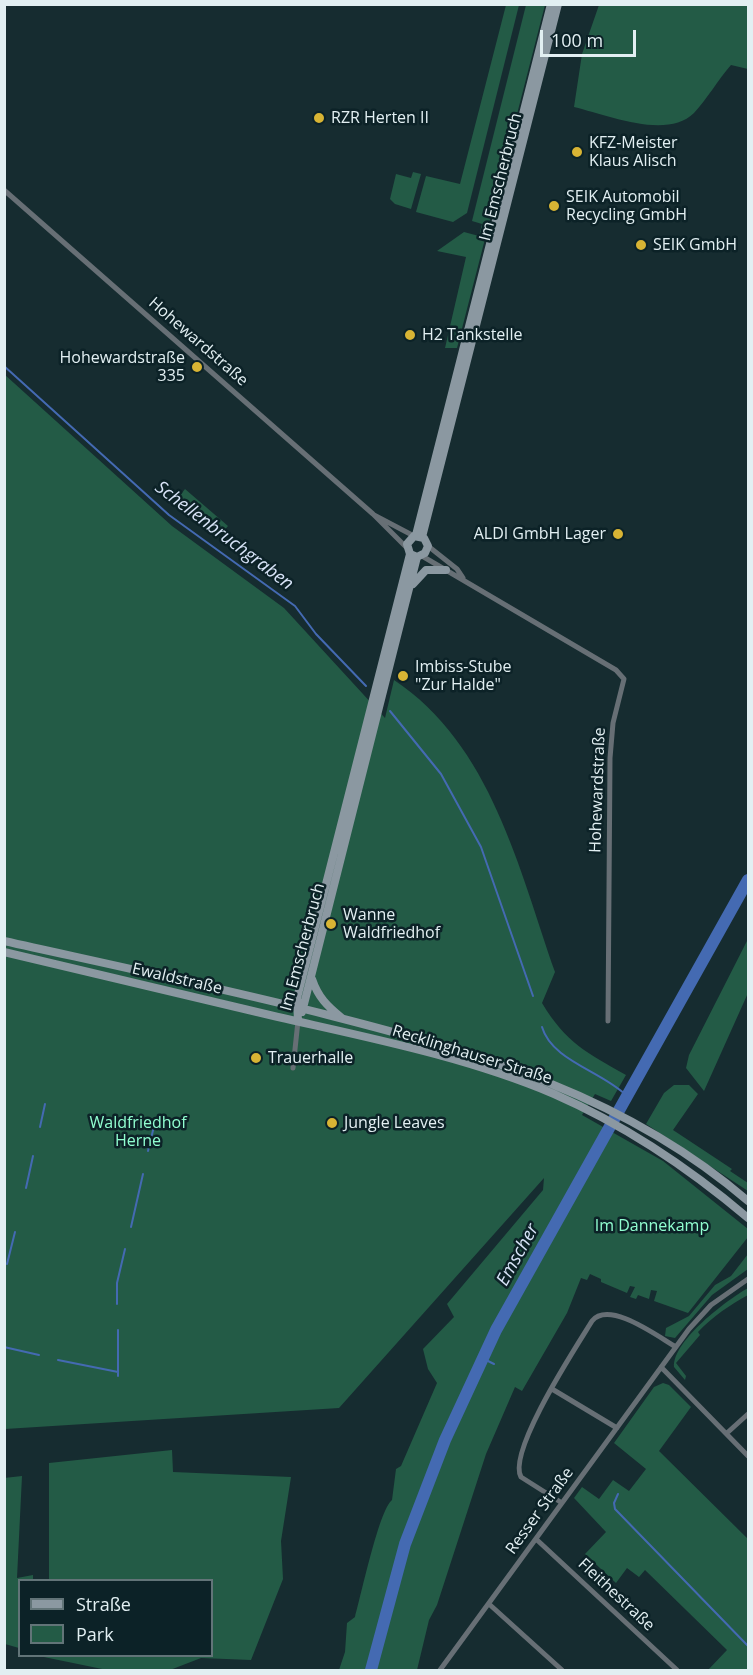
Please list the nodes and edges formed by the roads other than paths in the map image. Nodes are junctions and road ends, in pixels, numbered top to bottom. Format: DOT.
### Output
graph roads {
  1 [pos="552,4"];
  2 [pos="558,4"];
  3 [pos="4,190"];
  4 [pos="466,355"];
  5 [pos="373,514"];
  6 [pos="417,536"];
  7 [pos="428,546"];
  8 [pos="414,554"];
  9 [pos="446,570"];
  10 [pos="464,579"];
  11 [pos="408,593"];
  12 [pos="4,941"];
  13 [pos="4,952"];
  14 [pos="312,977"];
  15 [pos="300,1008"];
  16 [pos="344,1020"];
  17 [pos="298,1021"];
  18 [pos="608,1021"];
  19 [pos="293,1068"];
  20 [pos="748,1201"];
  21 [pos="748,1218"];
  22 [pos="748,1279"];
  23 [pos="676,1347"];
  24 [pos="661,1367"];
  25 [pos="552,1389"];
  26 [pos="748,1414"];
  27 [pos="617,1428"];
  28 [pos="727,1433"];
  29 [pos="748,1456"];
  30 [pos="562,1503"];
  31 [pos="536,1539"];
  32 [pos="489,1604"];
  33 [pos="440,1671"];
  34 [pos="562,1671"];
  35 [pos="677,1671"];
  1 -- 4 [label="main road, Im Emscherbruch"];
  2 -- 4 [label="main road, Im Emscherbruch"];
  3 -- 5 [label="street, Hohewardstraße"];
  4 -- 6 [label="main road, Im Emscherbruch"];
  5 -- 6 [label="street, Hohewardstraße"];
  5 -- 8 [label="street, Hohewardstraße"];
  6 -- 7 [label="main road"];
  6 -- 8 [label="main road, Im Emscherbruch"];
  7 -- 8 [label="main road, Im Emscherbruch"];
  7 -- 10 [label="street, Hohewardstraße"];
  8 -- 9 [label="street, Hohewardstraße"];
  8 -- 11 [label="main road, Im Emscherbruch"];
  8 -- 15 [label="main road, Im Emscherbruch"];
  9 -- 10 [label="street, Hohewardstraße"];
  9 -- 11 [label="main road"];
  10 -- 18 [label="street, Hohewardstraße"];
  11 -- 14 [label="main road, Im Emscherbruch"];
  12 -- 15 [label="main road, Ewaldstraße"];
  13 -- 17 [label="main road, Ewaldstraße"];
  14 -- 15 [label="main road, Im Emscherbruch"];
  14 -- 16 [label="main road"];
  15 -- 16 [label="main road, Recklinghauser Straße"];
  15 -- 17 [label="main road, Im Emscherbruch"];
  16 -- 20 [label="main road, Recklinghauser Straße"];
  17 -- 19 [label="street"];
  17 -- 21 [label="main road, Recklinghauser Straße"];
  22 -- 23 [label="street, Resser Straße"];
  23 -- 24 [label="street, Resser Straße"];
  23 -- 25 [label="street"];
  24 -- 27 [label="street, Resser Straße"];
  24 -- 28 [label="street"];
  25 -- 27 [label="street"];
  25 -- 30 [label="street"];
  26 -- 28 [label="street"];
  27 -- 30 [label="street, Resser Straße"];
  28 -- 29 [label="street"];
  30 -- 31 [label="street, Resser Straße"];
  31 -- 32 [label="street, Resser Straße"];
  31 -- 35 [label="street, Fleithestraße"];
  32 -- 33 [label="street, Resser Straße"];
  32 -- 34 [label="street"];
}
